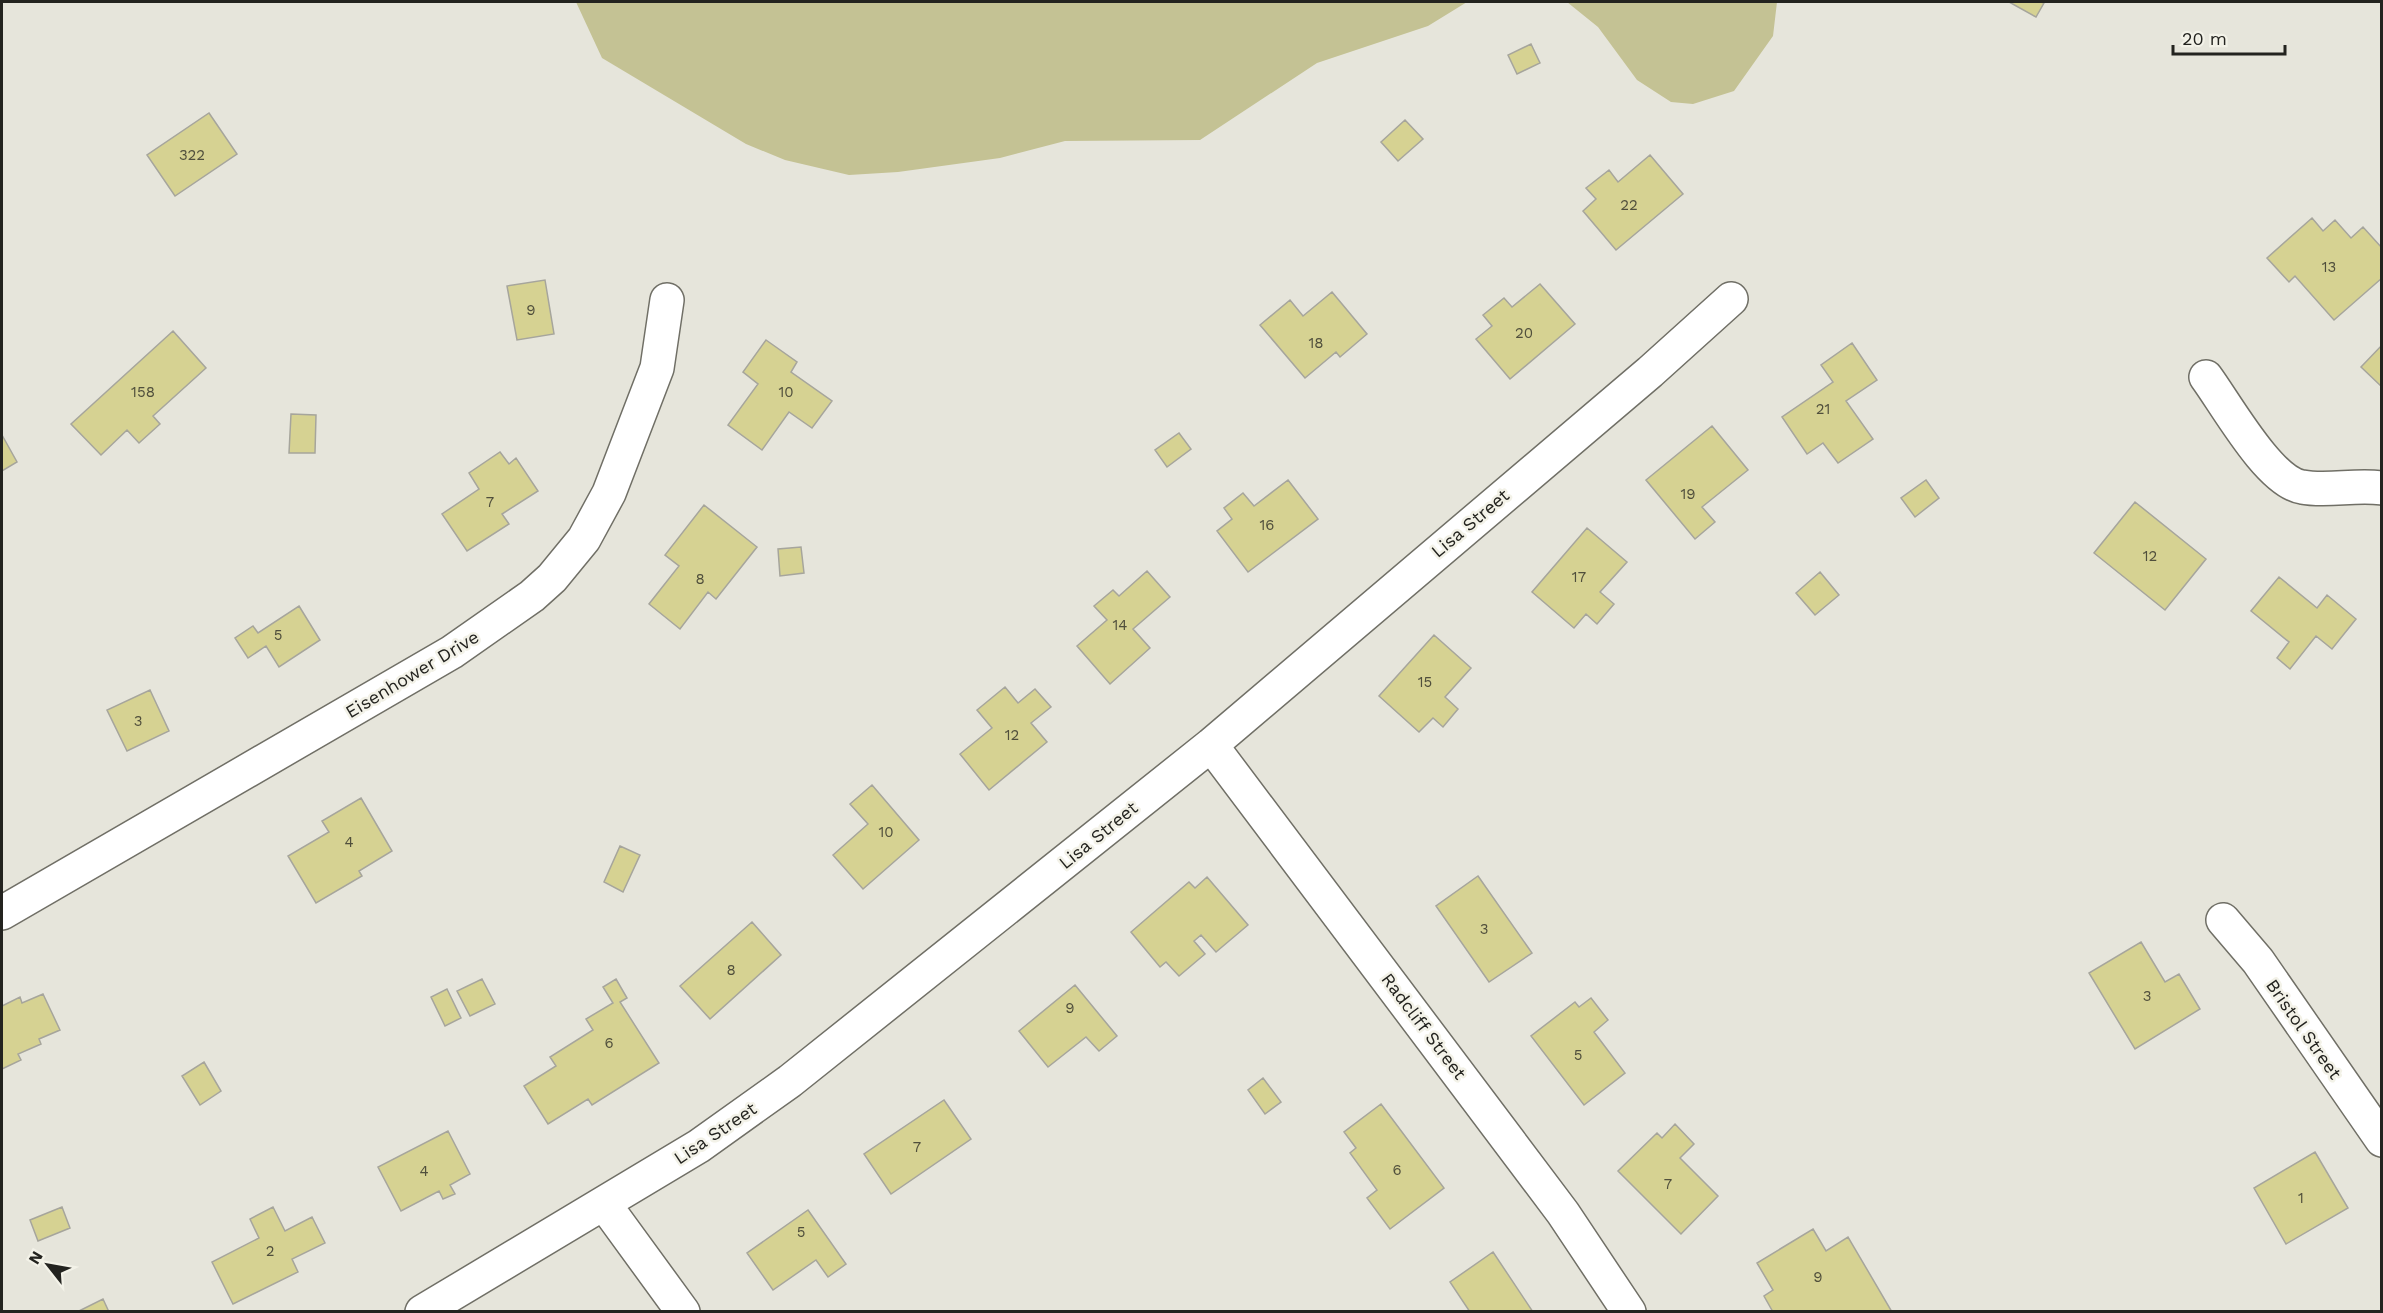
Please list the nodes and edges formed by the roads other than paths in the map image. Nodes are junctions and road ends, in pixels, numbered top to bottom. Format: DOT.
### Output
graph roads {
  1 [pos="667,300"];
  2 [pos="1731,300"];
  3 [pos="2206,377"];
  4 [pos="2382,488"];
  5 [pos="1211,745"];
  6 [pos="2,913"];
  7 [pos="2223,921"];
  8 [pos="2382,1140"];
  9 [pos="605,1205"];
  10 [pos="422,1311"];
  11 [pos="682,1311"];
  12 [pos="1629,1311"];
  1 -- 6 [label="street, Eisenhower Drive"];
  2 -- 5 [label="street, Lisa Street"];
  3 -- 4 [label="street"];
  5 -- 9 [label="street, Lisa Street"];
  5 -- 12 [label="street, Radcliff Street"];
  7 -- 8 [label="street, Bristol Street"];
  9 -- 10 [label="street, Lisa Street"];
  9 -- 11 [label="street"];
}
